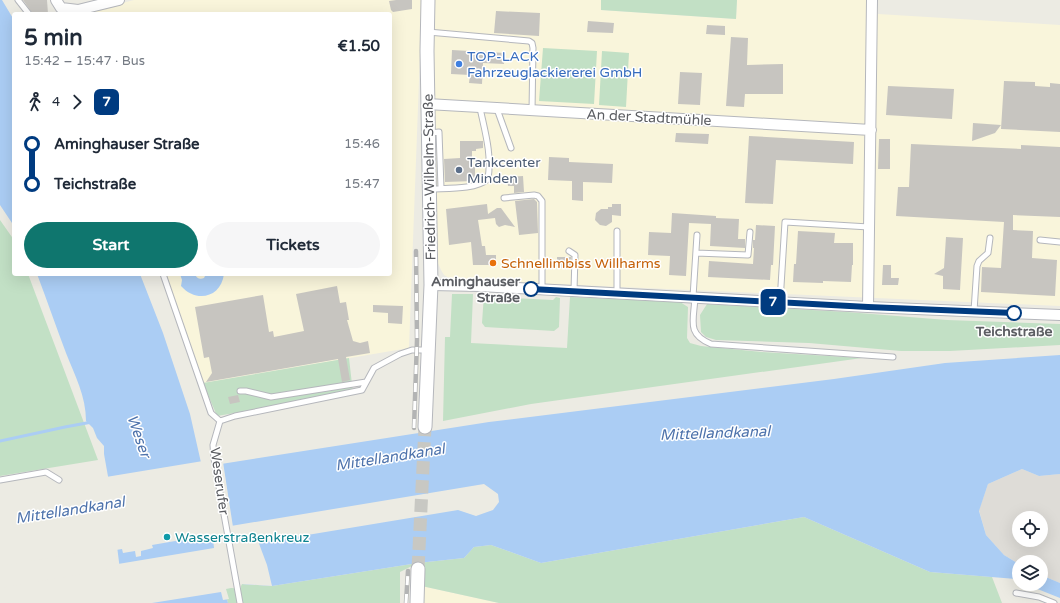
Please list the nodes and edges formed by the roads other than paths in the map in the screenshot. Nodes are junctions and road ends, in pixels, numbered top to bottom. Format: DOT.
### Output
graph roads {
  1 [pos="18,0"];
  2 [pos="119,0"];
  3 [pos="428,0"];
  4 [pos="872,0"];
  5 [pos="58,7"];
  6 [pos="27,12"];
  7 [pos="427,32"];
  8 [pos="428,104"];
  9 [pos="480,108"];
  10 [pos="497,109"];
  11 [pos="532,111"];
  12 [pos="871,130"];
  13 [pos="511,148"];
  14 [pos="435,188"];
  15 [pos="504,198"];
  16 [pos="869,227"];
  17 [pos="617,231"];
  18 [pos="750,232"];
  19 [pos="697,235"];
  20 [pos="990,238"];
  21 [pos="1040,240"];
  22 [pos="1060,242"];
  23 [pos="569,251"];
  24 [pos="696,253"];
  25 [pos="164,276"];
  26 [pos="431,285"];
  27 [pos="542,289"];
  28 [pos="574,291"];
  29 [pos="617,293"];
  30 [pos="694,297"];
  31 [pos="780,302"];
  32 [pos="868,307"];
  33 [pos="974,311"];
  34 [pos="1060,315"];
  35 [pos="429,350"];
  36 [pos="893,357"];
  37 [pos="366,382"];
  38 [pos="240,391"];
  39 [pos="220,421"];
  40 [pos="425,427"];
  41 [pos="0,480"];
  42 [pos="59,480"];
  43 [pos="418,569"];
  44 [pos="1016,593"];
  45 [pos="240,603"];
  46 [pos="417,603"];
  47 [pos="1054,603"];
  1 -- 6 [label="lane"];
  2 -- 5 [label="street"];
  3 -- 7 [label="street, Friedrich-Wilhelm-Straße"];
  4 -- 12 [label="street"];
  7 -- 8 [label="street, Friedrich-Wilhelm-Straße"];
  7 -- 11 [label="lane"];
  8 -- 9 [label="street, An der Stadtmühle"];
  8 -- 14 [label="street, Friedrich-Wilhelm-Straße"];
  9 -- 10 [label="street, An der Stadtmühle"];
  9 -- 14 [label="lane"];
  10 -- 11 [label="street, An der Stadtmühle"];
  10 -- 13 [label="lane"];
  11 -- 12 [label="street, An der Stadtmühle"];
  12 -- 16 [label="street"];
  14 -- 26 [label="street, Friedrich-Wilhelm-Straße"];
  15 -- 27 [label="lane"];
  16 -- 31 [label="lane"];
  16 -- 32 [label="street"];
  17 -- 29 [label="lane"];
  18 -- 24 [label="lane"];
  19 -- 24 [label="lane"];
  20 -- 33 [label="lane"];
  21 -- 22 [label="lane"];
  23 -- 28 [label="lane"];
  24 -- 30 [label="lane"];
  25 -- 39 [label="lane"];
  26 -- 27 [label="street"];
  26 -- 35 [label="street, Friedrich-Wilhelm-Straße"];
  27 -- 28 [label="street"];
  28 -- 29 [label="street"];
  29 -- 30 [label="street"];
  30 -- 31 [label="street"];
  30 -- 36 [label="lane"];
  31 -- 32 [label="street"];
  32 -- 33 [label="street"];
  33 -- 34 [label="street"];
  35 -- 37 [label="lane"];
  35 -- 40 [label="street, Friedrich-Wilhelm-Straße"];
  37 -- 38 [label="lane"];
  37 -- 39 [label="lane"];
  39 -- 45 [label="lane, Weserufer"];
  41 -- 42 [label="lane"];
  43 -- 46 [label="street"];
  44 -- 47 [label="lane"];
}
